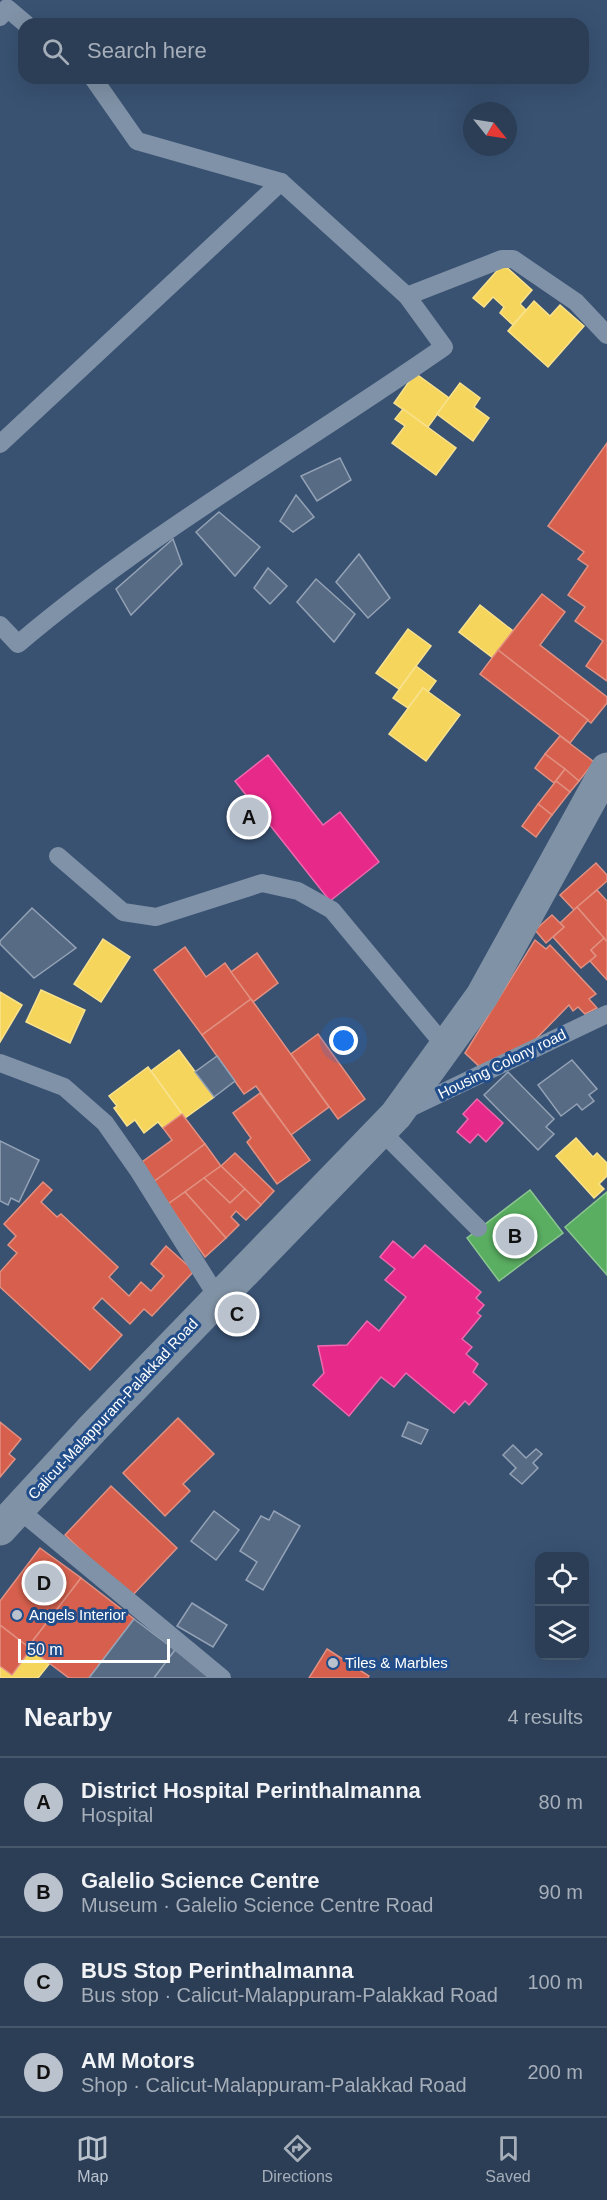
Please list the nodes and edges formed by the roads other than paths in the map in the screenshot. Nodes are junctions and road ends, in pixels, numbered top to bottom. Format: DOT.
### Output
graph roads {
  1 [pos="2,10"];
  2 [pos="18,19"];
  3 [pos="97,84"];
  4 [pos="282,182"];
  5 [pos="407,296"];
  6 [pos="607,335"];
  7 [pos="0,444"];
  8 [pos="0,625"];
  9 [pos="607,769"];
  10 [pos="58,856"];
  11 [pos="607,1014"];
  12 [pos="445,1046"];
  13 [pos="0,1063"];
  14 [pos="388,1123"];
  15 [pos="478,1228"];
  16 [pos="218,1298"];
  17 [pos="9,1519"];
  18 [pos="222,1678"];
  1 -- 2 [label="street"];
  3 -- 4 [label="street"];
  4 -- 5 [label="street"];
  4 -- 7 [label="street"];
  5 -- 6 [label="street"];
  5 -- 8 [label="street"];
  9 -- 12 [label="highway, Calicut-Malappuram-Palakkad Road"];
  10 -- 12 [label="street"];
  11 -- 14 [label="street, Housing Colony road"];
  12 -- 14 [label="highway, Calicut-Malappuram-Palakkad Road"];
  13 -- 16 [label="street"];
  14 -- 15 [label="street"];
  14 -- 16 [label="highway, Calicut-Malappuram-Palakkad Road"];
  16 -- 17 [label="highway, Calicut-Malappuram-Palakkad Road"];
  17 -- 18 [label="street"];
}
